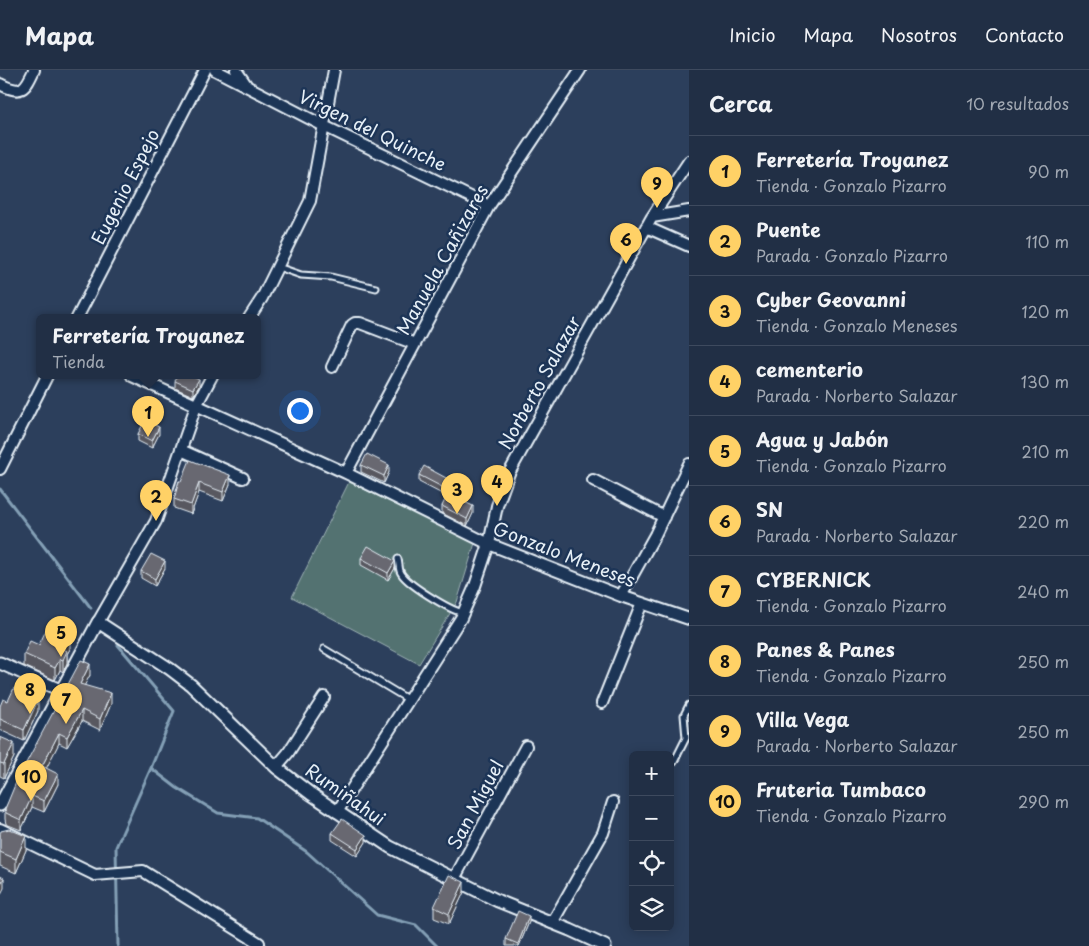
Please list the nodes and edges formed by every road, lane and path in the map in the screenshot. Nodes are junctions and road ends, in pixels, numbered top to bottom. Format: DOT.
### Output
graph roads {
  1 [pos="34,70"];
  2 [pos="204,70"];
  3 [pos="216,70"];
  4 [pos="236,70"];
  5 [pos="334,70"];
  6 [pos="576,71"];
  7 [pos="0,84"];
  8 [pos="247,86"];
  9 [pos="324,126"];
  10 [pos="689,161"];
  11 [pos="489,206"];
  12 [pos="689,211"];
  13 [pos="652,217"];
  14 [pos="646,227"];
  15 [pos="689,246"];
  16 [pos="278,267"];
  17 [pos="376,288"];
  18 [pos="79,314"];
  19 [pos="252,314"];
  20 [pos="415,344"];
  21 [pos="332,367"];
  22 [pos="45,379"];
  23 [pos="138,379"];
  24 [pos="210,379"];
  25 [pos="196,406"];
  26 [pos="180,450"];
  27 [pos="689,464"];
  28 [pos="0,469"];
  29 [pos="346,473"];
  30 [pos="243,478"];
  31 [pos="593,480"];
  32 [pos="664,517"];
  33 [pos="489,544"];
  34 [pos="398,559"];
  35 [pos="622,596"];
  36 [pos="642,603"];
  37 [pos="463,614"];
  38 [pos="689,618"];
  39 [pos="98,622"];
  40 [pos="324,649"];
  41 [pos="0,663"];
  42 [pos="60,690"];
  43 [pos="324,697"];
  44 [pos="409,700"];
  45 [pos="602,703"];
  46 [pos="689,705"];
  47 [pos="526,746"];
  48 [pos="674,762"];
  49 [pos="276,767"];
  50 [pos="613,802"];
  51 [pos="0,805"];
  52 [pos="337,812"];
  53 [pos="0,829"];
  54 [pos="454,879"];
  55 [pos="552,923"];
  56 [pos="259,943"];
  57 [pos="605,946"];
  1 -- 7 [label="street"];
  2 -- 18 [label="street, Eugenio Espejo"];
  3 -- 8 [label="street, Virgen del Quinche"];
  4 -- 8 [label="street"];
  5 -- 9 [label="street"];
  6 -- 11 [label="street, Manuela Cañizares"];
  8 -- 9 [label="street, Virgen del Quinche"];
  9 -- 11 [label="street, Virgen del Quinche"];
  9 -- 16 [label="street"];
  10 -- 13 [label="street, Norberto Salazar"];
  11 -- 20 [label="street, Manuela Cañizares"];
  12 -- 13 [label="street"];
  13 -- 14 [label="street, Norberto Salazar"];
  14 -- 15 [label="street"];
  14 -- 33 [label="street, Norberto Salazar"];
  16 -- 17 [label="lane"];
  16 -- 19 [label="street"];
  20 -- 21 [label="street"];
  20 -- 29 [label="street, Manuela Cañizares"];
  22 -- 28 [label="street"];
  23 -- 25 [label="street, Gonzalo Meneses"];
  24 -- 25 [label="street"];
  25 -- 26 [label="street"];
  25 -- 29 [label="street, Gonzalo Meneses"];
  26 -- 30 [label="street"];
  26 -- 39 [label="street"];
  27 -- 32 [label="street"];
  29 -- 33 [label="street, Gonzalo Meneses"];
  31 -- 32 [label="street"];
  32 -- 35 [label="street"];
  33 -- 35 [label="street, Gonzalo Meneses"];
  33 -- 37 [label="street, Norberto Salazar"];
  34 -- 37 [label="lane"];
  35 -- 36 [label="street, Gonzalo Meneses"];
  36 -- 38 [label="street, Gonzalo Meneses"];
  36 -- 45 [label="street"];
  37 -- 44 [label="street, Norberto Salazar"];
  39 -- 42 [label="street"];
  39 -- 49 [label="street, Rumiñahui"];
  40 -- 44 [label="lane"];
  41 -- 42 [label="street"];
  42 -- 51 [label="street"];
  43 -- 49 [label="street"];
  44 -- 52 [label="street, Norberto Salazar"];
  46 -- 48 [label="lane"];
  47 -- 54 [label="street, San Miguel"];
  49 -- 52 [label="street, Rumiñahui"];
  50 -- 55 [label="street"];
  52 -- 54 [label="street, Rumiñahui"];
  53 -- 56 [label="street"];
  54 -- 55 [label="street, Rumiñahui"];
  55 -- 57 [label="street, Rumiñahui"];
}
